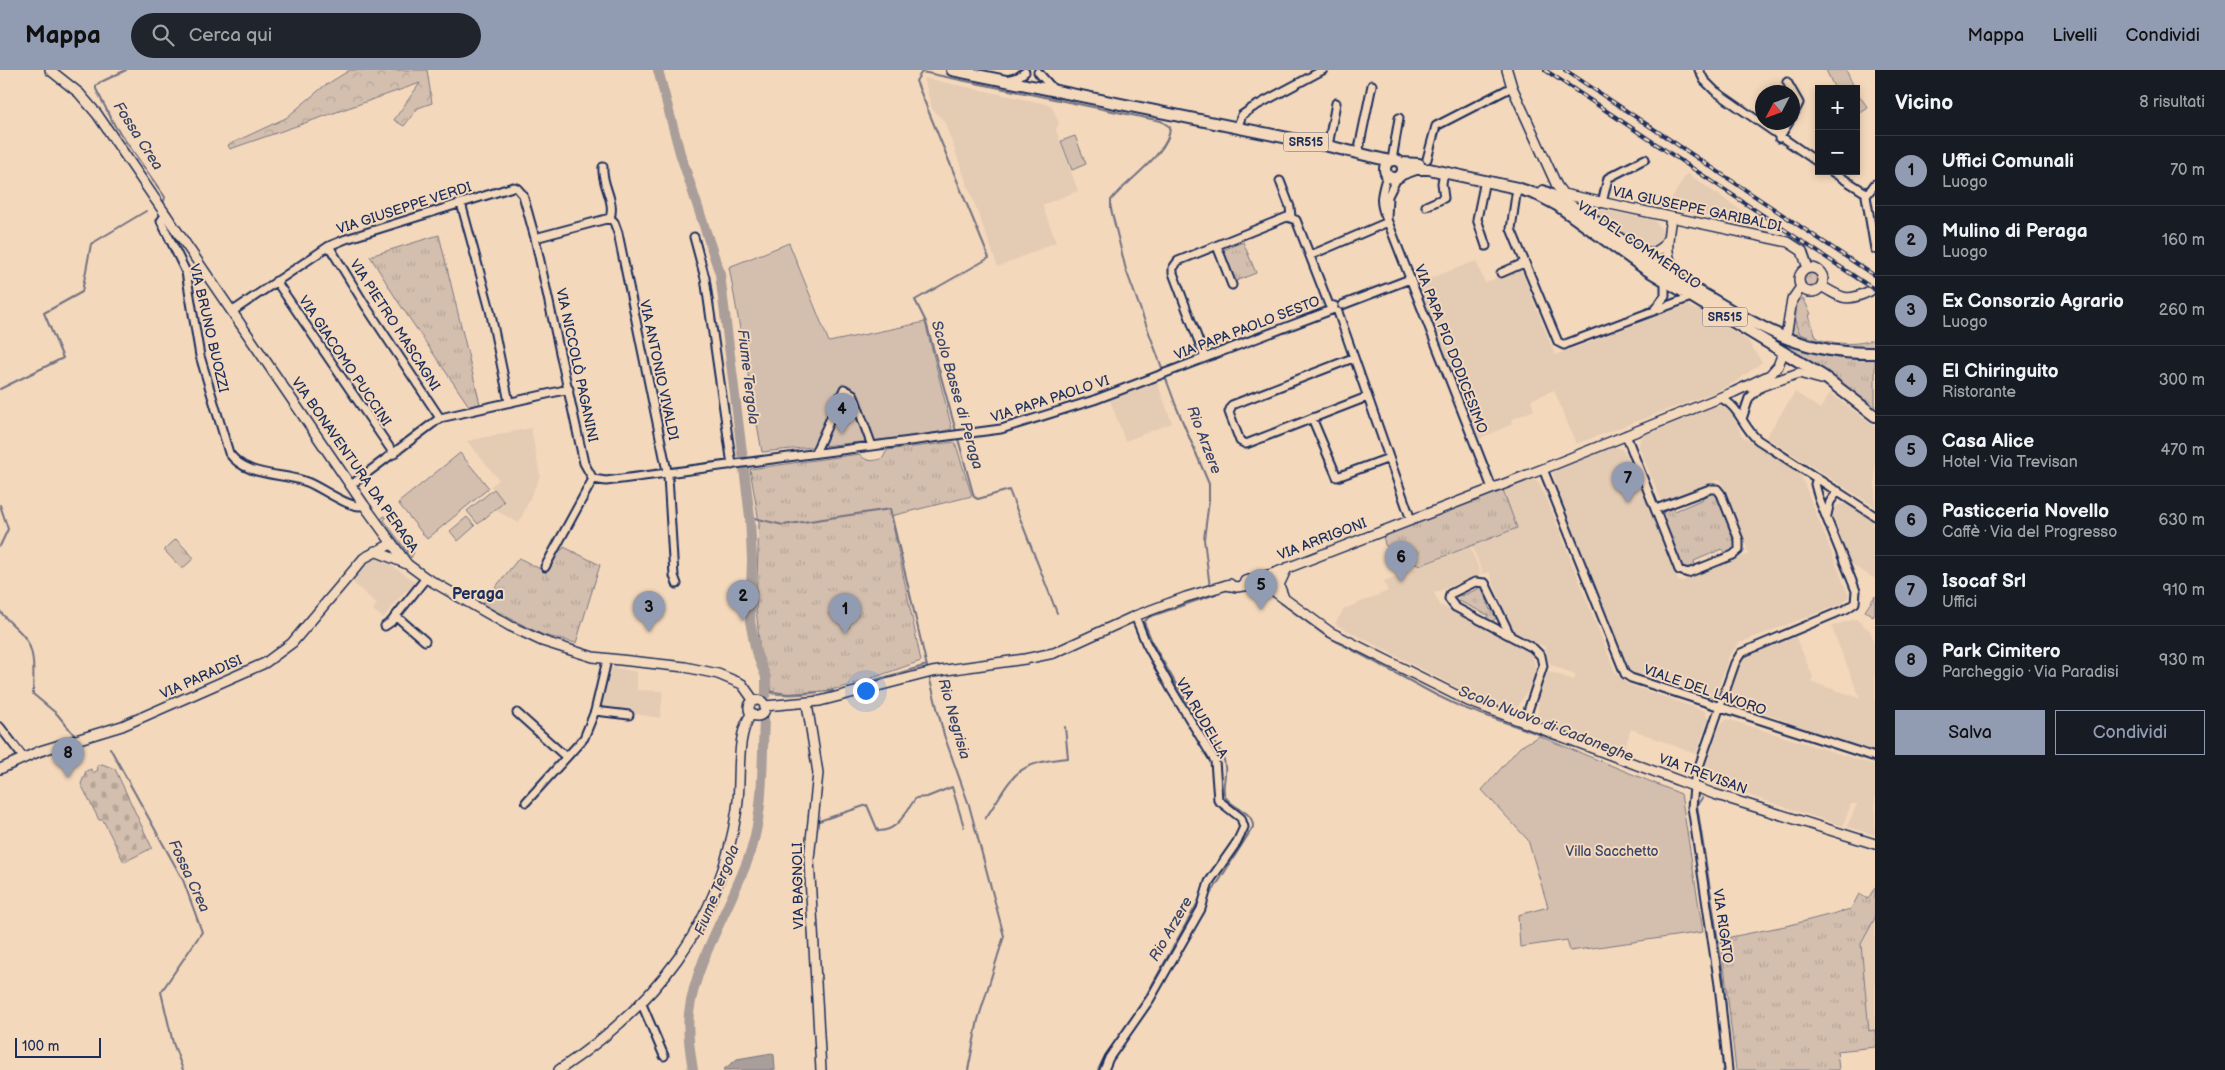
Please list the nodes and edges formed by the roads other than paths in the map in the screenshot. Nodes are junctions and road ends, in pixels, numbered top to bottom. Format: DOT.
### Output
graph roads {
  1 [pos="50,70"];
  2 [pos="952,70"];
  3 [pos="1323,70"];
  4 [pos="1507,70"];
  5 [pos="1699,70"];
  6 [pos="1025,71"];
  7 [pos="1038,71"];
  8 [pos="1002,81"];
  9 [pos="1787,82"];
  10 [pos="1372,85"];
  11 [pos="1789,85"];
  12 [pos="1029,87"];
  13 [pos="1512,87"];
  14 [pos="1055,91"];
  15 [pos="1336,103"];
  16 [pos="1399,118"];
  17 [pos="1237,128"];
  18 [pos="1784,130"];
  19 [pos="1779,138"];
  20 [pos="1328,146"];
  21 [pos="1358,153"];
  22 [pos="1645,159"];
  23 [pos="1815,160"];
  24 [pos="1425,161"];
  25 [pos="603,167"];
  26 [pos="1393,169"];
  27 [pos="1444,172"];
  28 [pos="1837,175"];
  29 [pos="1485,180"];
  30 [pos="1280,182"];
  31 [pos="1875,184"];
  32 [pos="513,187"];
  33 [pos="1517,188"];
  34 [pos="1541,193"];
  35 [pos="1866,194"];
  36 [pos="461,203"];
  37 [pos="1602,204"];
  38 [pos="1426,206"];
  39 [pos="166,214"];
  40 [pos="1291,217"];
  41 [pos="610,218"];
  42 [pos="1671,218"];
  43 [pos="1388,221"];
  44 [pos="1873,225"];
  45 [pos="694,237"];
  46 [pos="536,238"];
  47 [pos="1667,240"];
  48 [pos="330,246"];
  49 [pos="1217,246"];
  50 [pos="1486,246"];
  51 [pos="1875,249"];
  52 [pos="1636,251"];
  53 [pos="1311,255"];
  54 [pos="1524,263"];
  55 [pos="1808,268"];
  56 [pos="1501,273"];
  57 [pos="1410,279"];
  58 [pos="1679,280"];
  59 [pos="276,281"];
  60 [pos="1664,281"];
  61 [pos="1232,286"];
  62 [pos="1821,286"];
  63 [pos="1801,287"];
  64 [pos="1870,291"];
  65 [pos="1691,297"];
  66 [pos="1335,309"];
  67 [pos="1655,310"];
  68 [pos="232,311"];
  69 [pos="1787,331"];
  70 [pos="1875,353"];
  71 [pos="1205,358"];
  72 [pos="1352,358"];
  73 [pos="1781,358"];
  74 [pos="1158,376"];
  75 [pos="1764,385"];
  76 [pos="569,390"];
  77 [pos="1734,392"];
  78 [pos="1845,392"];
  79 [pos="1367,397"];
  80 [pos="1720,398"];
  81 [pos="509,402"];
  82 [pos="1875,416"];
  83 [pos="440,418"];
  84 [pos="1312,418"];
  85 [pos="1742,419"];
  86 [pos="1626,435"];
  87 [pos="872,446"];
  88 [pos="815,453"];
  89 [pos="394,454"];
  90 [pos="1389,458"];
  91 [pos="735,464"];
  92 [pos="1543,469"];
  93 [pos="668,473"];
  94 [pos="1818,478"];
  95 [pos="592,479"];
  96 [pos="351,485"];
  97 [pos="1492,488"];
  98 [pos="1838,491"];
  99 [pos="364,504"];
  100 [pos="1656,510"];
  101 [pos="1827,515"];
  102 [pos="1875,516"];
  103 [pos="1411,520"];
  104 [pos="391,544"];
  105 [pos="375,551"];
  106 [pos="407,564"];
  107 [pos="545,567"];
  108 [pos="1287,568"];
  109 [pos="1272,574"];
  110 [pos="426,578"];
  111 [pos="677,584"];
  112 [pos="1226,585"];
  113 [pos="1276,588"];
  114 [pos="396,616"];
  115 [pos="1135,616"];
  116 [pos="385,626"];
  117 [pos="1510,636"];
  118 [pos="425,641"];
  119 [pos="607,660"];
  120 [pos="754,701"];
  121 [pos="807,704"];
  122 [pos="765,706"];
  123 [pos="1719,708"];
  124 [pos="594,711"];
  125 [pos="517,713"];
  126 [pos="752,713"];
  127 [pos="629,715"];
  128 [pos="1524,723"];
  129 [pos="0,727"];
  130 [pos="23,757"];
  131 [pos="566,757"];
  132 [pos="1875,757"];
  133 [pos="0,769"];
  134 [pos="1694,786"];
  135 [pos="526,802"];
  136 [pos="1875,844"];
  137 [pos="641,1002"];
  138 [pos="664,1056"];
  139 [pos="559,1070"];
  140 [pos="821,1070"];
  141 [pos="1104,1070"];
  142 [pos="1728,1070"];
  1 -- 39 [label="main road, VIA BONAVENTURA DA PERAGA"];
  2 -- 8 [label="main road, SR515"];
  3 -- 17 [label="street"];
  4 -- 13 [label="main road"];
  5 -- 19 [label="street"];
  6 -- 8 [label="street"];
  6 -- 12 [label="street"];
  7 -- 12 [label="street"];
  7 -- 14 [label="street"];
  8 -- 12 [label="main road, SR515"];
  9 -- 11 [label="street"];
  10 -- 21 [label="street"];
  12 -- 14 [label="main road, SR515"];
  13 -- 24 [label="street"];
  13 -- 37 [label="main road, VIA GIUSEPPE GARIBALDI"];
  14 -- 17 [label="main road, SR515"];
  15 -- 20 [label="street"];
  16 -- 26 [label="street, VIA PAPA PIO DODICESIMO"];
  17 -- 20 [label="main road, SR515"];
  18 -- 19 [label="street"];
  19 -- 23 [label="street"];
  20 -- 21 [label="main road, SR515"];
  21 -- 26 [label="main road, SR515"];
  22 -- 37 [label="street"];
  24 -- 26 [label="main road, SR515"];
  24 -- 34 [label="main road, SR515"];
  25 -- 41 [label="street, VIA ANTONIO VIVALDI"];
  26 -- 27 [label="main road, SR515"];
  26 -- 43 [label="street, VIA PAPA PIO DODICESIMO"];
  27 -- 29 [label="main road, SR515"];
  27 -- 38 [label="street"];
  28 -- 35 [label="street"];
  29 -- 33 [label="main road, SR515"];
  29 -- 50 [label="street"];
  30 -- 40 [label="street"];
  31 -- 35 [label="street"];
  32 -- 36 [label="street, VIA GIUSEPPE VERDI"];
  32 -- 46 [label="street, VIA NICCOLÒ PAGANINI"];
  33 -- 34 [label="main road, SR515"];
  33 -- 54 [label="street"];
  34 -- 52 [label="main road, VIA DEL COMMERCIO / SR515"];
  34 -- 60 [label="main road, VIA DEL COMMERCIO / SR515"];
  35 -- 44 [label="street"];
  36 -- 48 [label="street, VIA GIUSEPPE VERDI"];
  36 -- 81 [label="street"];
  37 -- 42 [label="main road, VIA GIUSEPPE GARIBALDI"];
  39 -- 68 [label="main road, VIA BONAVENTURA DA PERAGA"];
  39 -- 99 [label="street, VIA BRUNO BUOZZI"];
  40 -- 49 [label="street"];
  40 -- 53 [label="street"];
  41 -- 46 [label="street"];
  41 -- 93 [label="street, VIA ANTONIO VIVALDI"];
  42 -- 47 [label="main road"];
  42 -- 55 [label="main road, VIA GIUSEPPE GARIBALDI"];
  43 -- 53 [label="street"];
  43 -- 57 [label="street, VIA PAPA PIO DODICESIMO"];
  44 -- 51 [label="street"];
  45 -- 91 [label="street"];
  46 -- 76 [label="street, VIA NICCOLÒ PAGANINI"];
  47 -- 52 [label="main road"];
  47 -- 58 [label="main road"];
  48 -- 59 [label="street, VIA GIUSEPPE VERDI"];
  48 -- 83 [label="street, VIA PIETRO MASCAGNI"];
  49 -- 61 [label="street"];
  49 -- 71 [label="street"];
  52 -- 58 [label="main road, VIA DEL COMMERCIO / SR515"];
  53 -- 66 [label="street"];
  54 -- 56 [label="street"];
  54 -- 67 [label="street"];
  55 -- 62 [label="main road, VIA GIUSEPPE GARIBALDI"];
  55 -- 63 [label="main road"];
  57 -- 66 [label="street"];
  57 -- 97 [label="street, VIA PAPA PIO DODICESIMO"];
  58 -- 70 [label="main road, VIA DEL COMMERCIO / SR515"];
  59 -- 68 [label="street, VIA GIUSEPPE VERDI"];
  59 -- 89 [label="street, VIA GIACOMO PUCCINI"];
  60 -- 65 [label="main road, VIA DEL COMMERCIO / SR515"];
  60 -- 67 [label="street"];
  62 -- 63 [label="main road"];
  62 -- 64 [label="main road"];
  63 -- 69 [label="main road"];
  65 -- 67 [label="street"];
  65 -- 78 [label="main road, VIA DEL COMMERCIO / SR515"];
  66 -- 71 [label="street, VIA PAPA PAOLO SESTO"];
  66 -- 72 [label="street"];
  68 -- 96 [label="main road, VIA BONAVENTURA DA PERAGA"];
  71 -- 74 [label="street, VIA PAPA PAOLO SESTO"];
  72 -- 79 [label="street"];
  72 -- 84 [label="street"];
  73 -- 77 [label="main road, VIA ARRIGONI"];
  74 -- 87 [label="street, VIA PAPA PAOLO VI"];
  75 -- 77 [label="main road, VIA ARRIGONI"];
  75 -- 78 [label="main road, VIA ARRIGONI"];
  75 -- 85 [label="street"];
  76 -- 81 [label="street"];
  76 -- 95 [label="street, VIA NICCOLÒ PAGANINI"];
  77 -- 80 [label="main road, VIA ARRIGONI"];
  78 -- 82 [label="main road, VIA DEL COMMERCIO / SR515"];
  79 -- 84 [label="street"];
  79 -- 90 [label="street"];
  80 -- 85 [label="street"];
  80 -- 86 [label="main road, VIA ARRIGONI"];
  81 -- 83 [label="street"];
  83 -- 89 [label="street"];
  84 -- 90 [label="street"];
  85 -- 94 [label="street"];
  86 -- 92 [label="main road, VIA ARRIGONI"];
  86 -- 100 [label="street"];
  87 -- 88 [label="street, VIA PAPA PAOLO VI"];
  87 -- 88 [label="street"];
  88 -- 91 [label="street, VIA PAPA PAOLO VI"];
  89 -- 96 [label="street"];
  90 -- 103 [label="street"];
  91 -- 93 [label="street, VIA PAPA PAOLO VI"];
  92 -- 97 [label="main road, VIA ARRIGONI"];
  92 -- 123 [label="street, VIALE DEL LAVORO"];
  93 -- 95 [label="street, VIA PAPA PAOLO VI"];
  93 -- 111 [label="street, VIA ANTONIO VIVALDI"];
  94 -- 98 [label="street"];
  94 -- 101 [label="street"];
  95 -- 107 [label="street"];
  96 -- 99 [label="main road, VIA BONAVENTURA DA PERAGA"];
  97 -- 103 [label="main road, VIA ARRIGONI"];
  98 -- 101 [label="street"];
  98 -- 102 [label="street"];
  99 -- 104 [label="main road, VIA BONAVENTURA DA PERAGA"];
  100 -- 100 [label="street"];
  101 -- 123 [label="street, VIA RIGATO"];
  103 -- 108 [label="main road, VIA ARRIGONI"];
  104 -- 105 [label="main road, VIA PARADISI"];
  104 -- 106 [label="main road, VIA BONAVENTURA DA PERAGA"];
  105 -- 106 [label="main road"];
  105 -- 130 [label="main road, VIA PARADISI"];
  106 -- 110 [label="main road, VIA BONAVENTURA DA PERAGA"];
  108 -- 109 [label="main road, VIA ARRIGONI"];
  108 -- 113 [label="main road"];
  109 -- 112 [label="main road, VIA ARRIGONI"];
  109 -- 113 [label="main road"];
  110 -- 114 [label="street"];
  110 -- 119 [label="main road, VIA BONAVENTURA DA PERAGA"];
  112 -- 113 [label="main road, VIA TREVISAN"];
  112 -- 115 [label="main road, VIA ARRIGONI"];
  113 -- 128 [label="main road, VIA TREVISAN"];
  114 -- 116 [label="street"];
  114 -- 118 [label="street"];
  115 -- 121 [label="main road, VIA ARRIGONI"];
  115 -- 141 [label="street, VIA RUDELLA"];
  117 -- 117 [label="street"];
  117 -- 128 [label="street"];
  119 -- 120 [label="main road, VIA BONAVENTURA DA PERAGA"];
  119 -- 124 [label="street"];
  120 -- 122 [label="main road"];
  120 -- 126 [label="main road"];
  121 -- 122 [label="main road, VIA ARRIGONI"];
  121 -- 140 [label="main road, VIA BAGNOLI"];
  122 -- 126 [label="main road"];
  123 -- 132 [label="street, VIALE DEL LAVORO"];
  123 -- 134 [label="street, VIA RIGATO"];
  124 -- 127 [label="street"];
  124 -- 131 [label="street"];
  125 -- 131 [label="street"];
  126 -- 137 [label="main road"];
  128 -- 134 [label="main road, VIA TREVISAN"];
  129 -- 130 [label="street"];
  130 -- 133 [label="main road, VIA PARADISI"];
  131 -- 135 [label="street"];
  134 -- 136 [label="main road, VIA TREVISAN"];
  134 -- 142 [label="street, VIA RIGATO"];
  137 -- 138 [label="street"];
  137 -- 139 [label="main road"];
}
